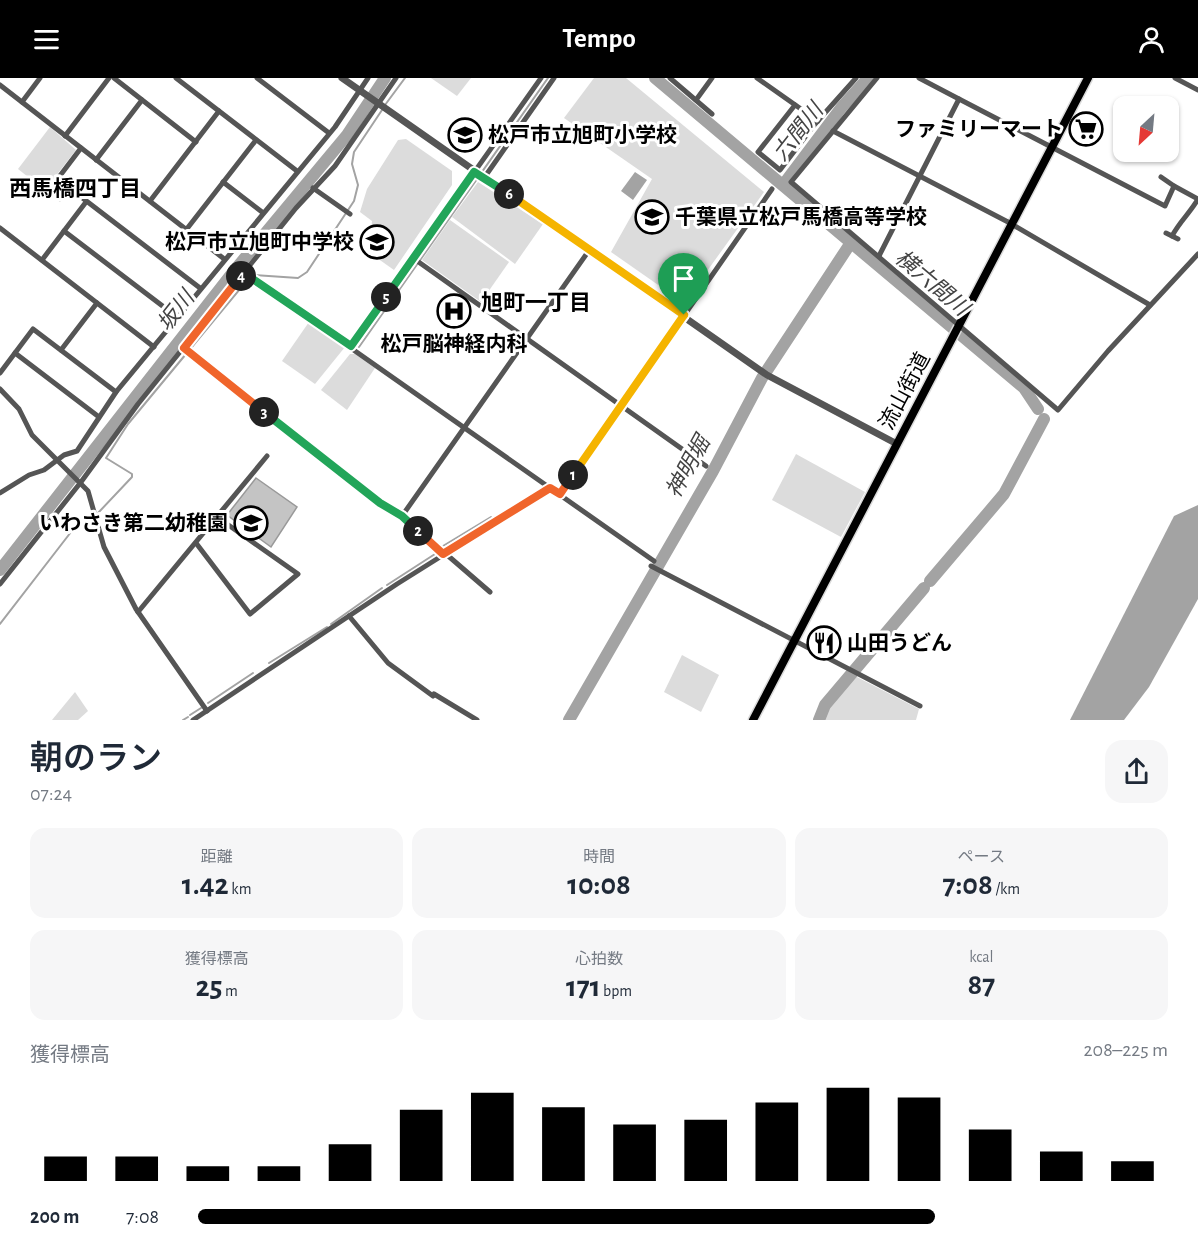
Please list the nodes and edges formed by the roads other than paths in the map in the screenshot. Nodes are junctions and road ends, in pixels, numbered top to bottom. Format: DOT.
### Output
graph roads {
  1 [pos="40,78"];
  2 [pos="109,78"];
  3 [pos="114,78"];
  4 [pos="176,78"];
  5 [pos="257,78"];
  6 [pos="342,78"];
  7 [pos="368,78"];
  8 [pos="396,78"];
  9 [pos="554,78"];
  10 [pos="670,78"];
  11 [pos="712,78"];
  12 [pos="757,78"];
  13 [pos="856,78"];
  14 [pos="877,78"];
  15 [pos="919,78"];
  16 [pos="1088,78"];
  17 [pos="1175,78"];
  18 [pos="540,80"];
  19 [pos="0,85"];
  20 [pos="547,89"];
  21 [pos="1198,90"];
  22 [pos="362,93"];
  23 [pos="959,99"];
  24 [pos="142,100"];
  25 [pos="696,100"];
  26 [pos="22,102"];
  27 [pos="377,104"];
  28 [pos="795,105"];
  29 [pos="219,111"];
  30 [pos="712,114"];
  31 [pos="818,121"];
  32 [pos="833,131"];
  33 [pos="329,133"];
  34 [pos="65,136"];
  35 [pos="256,140"];
  36 [pos="195,142"];
  37 [pos="1052,147"];
  38 [pos="81,148"];
  39 [pos="96,160"];
  40 [pos="297,171"];
  41 [pos="474,172"];
  42 [pos="920,176"];
  43 [pos="1166,177"];
  44 [pos="484,178"];
  45 [pos="223,182"];
  46 [pos="1174,186"];
  47 [pos="313,188"];
  48 [pos="772,189"];
  49 [pos="86,201"];
  50 [pos="150,201"];
  51 [pos="262,212"];
  52 [pos="350,214"];
  53 [pos="1012,224"];
  54 [pos="0,228"];
  55 [pos="186,230"];
  56 [pos="64,231"];
  57 [pos="1172,236"];
  58 [pos="590,249"];
  59 [pos="1198,254"];
  60 [pos="879,256"];
  61 [pos="223,258"];
  62 [pos="413,258"];
  63 [pos="42,260"];
  64 [pos="246,274"];
  65 [pos="200,288"];
  66 [pos="97,303"];
  67 [pos="1150,305"];
  68 [pos="684,315"];
  69 [pos="177,317"];
  70 [pos="959,325"];
  71 [pos="527,339"];
  72 [pos="154,346"];
  73 [pos="351,346"];
  74 [pos="61,350"];
  75 [pos="187,351"];
  76 [pos="15,353"];
  77 [pos="0,373"];
  78 [pos="0,389"];
  79 [pos="116,392"];
  80 [pos="621,405"];
  81 [pos="99,417"];
  82 [pos="465,428"];
  83 [pos="897,444"];
  84 [pos="267,456"];
  85 [pos="57,460"];
  86 [pos="706,466"];
  87 [pos="81,482"];
  88 [pos="550,488"];
  89 [pos="0,493"];
  90 [pos="560,494"];
  91 [pos="402,516"];
  92 [pos="217,517"];
  93 [pos="196,543"];
  94 [pos="443,554"];
  95 [pos="0,584"];
  96 [pos="490,592"];
  97 [pos="138,612"];
  98 [pos="349,615"];
  99 [pos="794,641"];
  100 [pos="920,706"];
  101 [pos="207,711"];
  102 [pos="193,720"];
  103 [pos="477,720"];
  104 [pos="753,720"];
  1 -- 26 [label="street"];
  2 -- 34 [label="street"];
  3 -- 24 [label="street"];
  4 -- 29 [label="street"];
  5 -- 33 [label="street"];
  6 -- 22 [label="street"];
  7 -- 22 [label="street"];
  8 -- 27 [label="street"];
  9 -- 20 [label="street"];
  10 -- 25 [label="street"];
  11 -- 25 [label="street"];
  12 -- 28 [label="street"];
  13 -- 31 [label="street"];
  14 -- 32 [label="street"];
  15 -- 23 [label="street"];
  16 -- 37 [label="main road, 流山街道"];
  17 -- 21 [label="street"];
  18 -- 20 [label="street"];
  18 -- 41 [label="street"];
  19 -- 26 [label="street"];
  20 -- 44 [label="street"];
  22 -- 27 [label="street"];
  22 -- 33 [label="street"];
  23 -- 37 [label="street"];
  23 -- 42 [label="street"];
  24 -- 36 [label="street"];
  24 -- 39 [label="street"];
  25 -- 30 [label="street"];
  26 -- 34 [label="street"];
  27 -- 41 [label="street"];
  27 -- 47 [label="street"];
  28 -- 31 [label="street"];
  28 -- 31 [label="street"];
  29 -- 35 [label="street"];
  29 -- 36 [label="street"];
  32 -- 42 [label="street"];
  32 -- 60 [label="street"];
  33 -- 40 [label="street"];
  34 -- 38 [label="street"];
  35 -- 40 [label="street"];
  35 -- 45 [label="street"];
  36 -- 50 [label="street"];
  37 -- 46 [label="street"];
  37 -- 53 [label="main road, 流山街道"];
  38 -- 39 [label="street"];
  38 -- 49 [label="street"];
  39 -- 50 [label="street"];
  40 -- 51 [label="street"];
  41 -- 44 [label="street"];
  41 -- 62 [label="street"];
  42 -- 53 [label="street"];
  42 -- 60 [label="street"];
  43 -- 46 [label="street"];
  44 -- 58 [label="street"];
  45 -- 51 [label="street"];
  45 -- 55 [label="street"];
  46 -- 57 [label="street"];
  47 -- 52 [label="street"];
  47 -- 64 [label="street"];
  48 -- 68 [label="street"];
  49 -- 56 [label="street"];
  49 -- 65 [label="street"];
  50 -- 55 [label="street"];
  51 -- 61 [label="street"];
  53 -- 67 [label="street"];
  53 -- 70 [label="main road, 流山街道"];
  54 -- 63 [label="street"];
  55 -- 61 [label="street"];
  56 -- 63 [label="street"];
  56 -- 69 [label="street"];
  58 -- 68 [label="street"];
  58 -- 71 [label="street"];
  59 -- 67 [label="street"];
  60 -- 70 [label="street"];
  61 -- 65 [label="street"];
  62 -- 71 [label="street"];
  62 -- 73 [label="street"];
  63 -- 66 [label="street"];
  64 -- 73 [label="street"];
  64 -- 75 [label="street"];
  65 -- 69 [label="street"];
  66 -- 72 [label="street"];
  66 -- 74 [label="street"];
  67 -- 70 [label="street"];
  68 -- 80 [label="street"];
  68 -- 83 [label="street"];
  69 -- 72 [label="street"];
  70 -- 83 [label="main road, 流山街道"];
  71 -- 80 [label="street"];
  71 -- 82 [label="street"];
  72 -- 79 [label="street"];
  73 -- 82 [label="street"];
  74 -- 76 [label="street"];
  74 -- 79 [label="street"];
  75 -- 87 [label="street"];
  75 -- 91 [label="street"];
  76 -- 77 [label="street"];
  76 -- 81 [label="street"];
  78 -- 85 [label="street"];
  79 -- 81 [label="street"];
  80 -- 86 [label="street"];
  80 -- 90 [label="street"];
  81 -- 85 [label="street"];
  82 -- 88 [label="street"];
  82 -- 91 [label="street"];
  83 -- 99 [label="main road, 流山街道"];
  84 -- 92 [label="street"];
  85 -- 87 [label="street"];
  85 -- 89 [label="street"];
  87 -- 95 [label="street"];
  87 -- 97 [label="street"];
  88 -- 90 [label="street"];
  88 -- 94 [label="street"];
  90 -- 99 [label="street"];
  91 -- 94 [label="street"];
  92 -- 93 [label="street"];
  92 -- 93 [label="street"];
  93 -- 97 [label="street"];
  94 -- 96 [label="street"];
  94 -- 98 [label="street"];
  97 -- 101 [label="street"];
  98 -- 101 [label="street"];
  98 -- 103 [label="street"];
  99 -- 100 [label="street"];
  99 -- 104 [label="main road, 流山街道"];
  101 -- 102 [label="street"];
}
